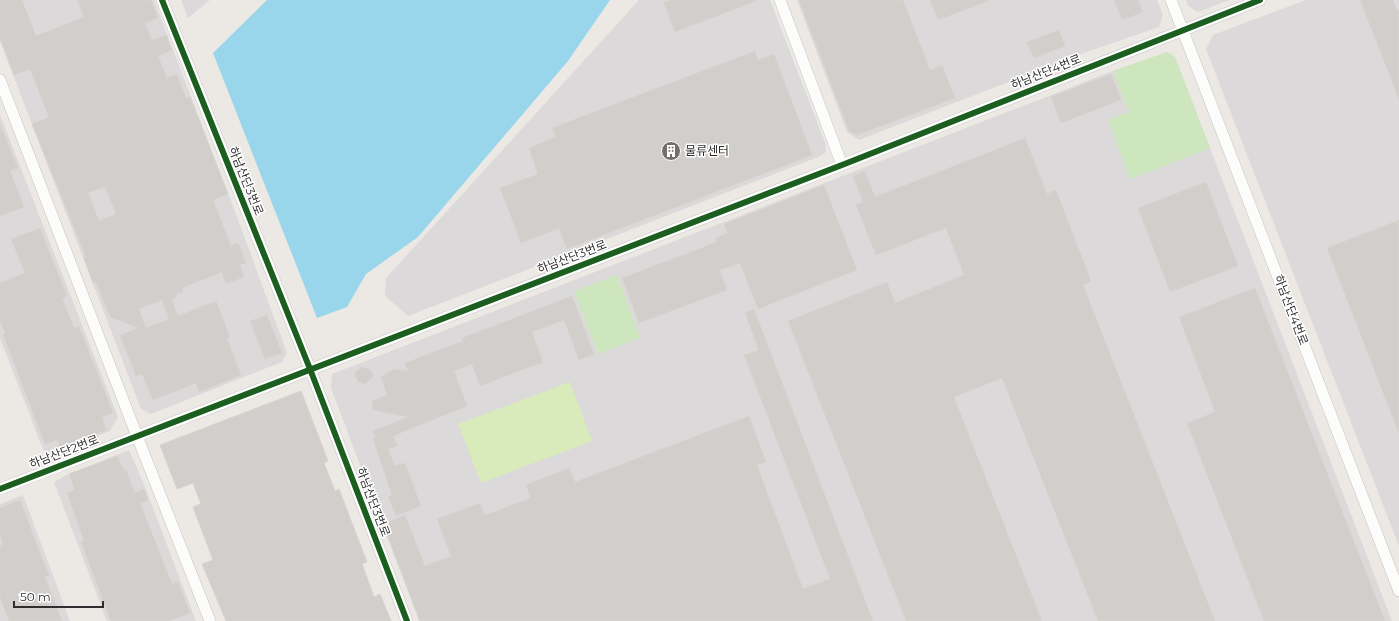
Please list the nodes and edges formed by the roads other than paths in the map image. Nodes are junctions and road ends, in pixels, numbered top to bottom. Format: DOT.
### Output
graph roads {
  1 [pos="162,0"];
  2 [pos="780,0"];
  3 [pos="1171,0"];
  4 [pos="1260,0"];
  5 [pos="1182,29"];
  6 [pos="0,80"];
  7 [pos="842,165"];
  8 [pos="310,369"];
  9 [pos="137,436"];
  10 [pos="0,489"];
  11 [pos="1399,592"];
  12 [pos="210,621"];
  13 [pos="407,621"];
  1 -- 8 [label="street, 하남산단3번로"];
  2 -- 7 [label="street"];
  3 -- 5 [label="street, 하남산단4번로"];
  4 -- 5 [label="street, 하남산단4번로"];
  5 -- 7 [label="street, 하남산단4번로"];
  5 -- 11 [label="street, 하남산단4번로"];
  6 -- 9 [label="street"];
  7 -- 8 [label="street, 하남산단3번로"];
  8 -- 9 [label="street, 하남산단3번로"];
  8 -- 13 [label="street, 하남산단3번로"];
  9 -- 10 [label="street, 하남산단2번로"];
  9 -- 12 [label="street"];
}
